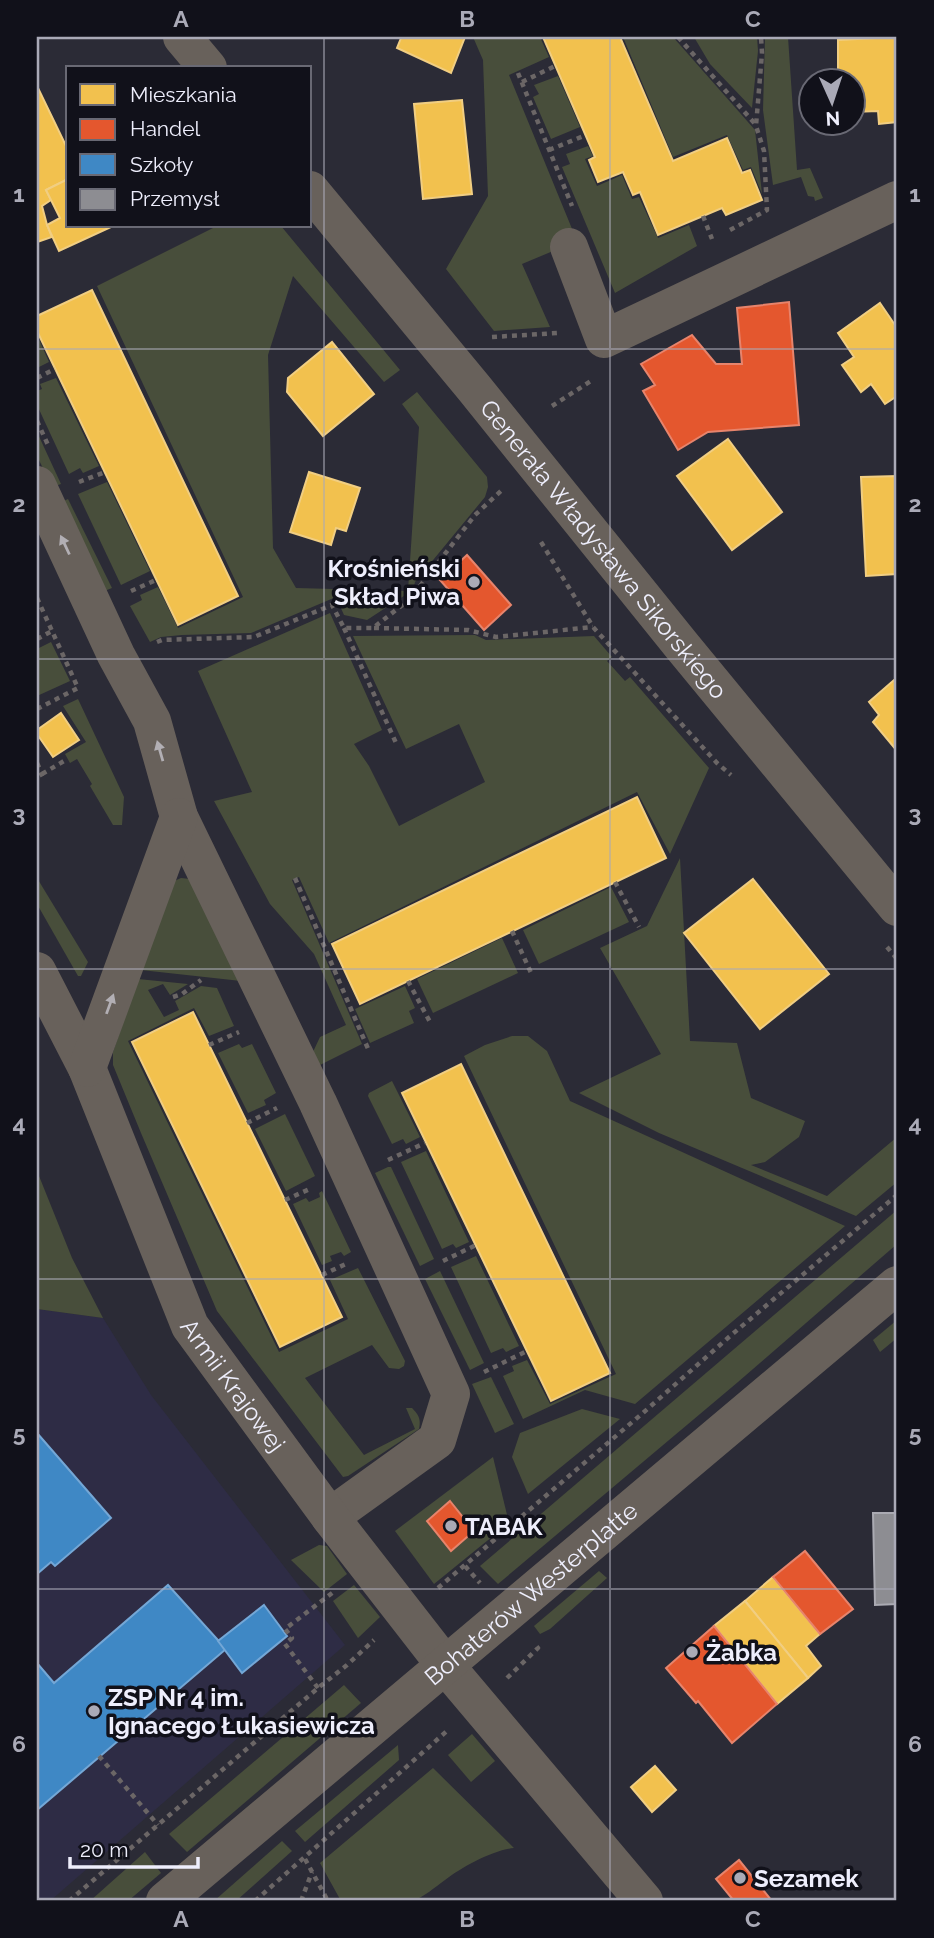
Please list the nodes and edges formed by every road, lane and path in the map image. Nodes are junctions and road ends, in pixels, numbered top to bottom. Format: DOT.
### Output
graph roads {
  1 [pos="182,37"];
  2 [pos="678,37"];
  3 [pos="761,37"];
  4 [pos="206,66"];
  5 [pos="555,66"];
  6 [pos="518,73"];
  7 [pos="522,82"];
  8 [pos="756,126"];
  9 [pos="586,135"];
  10 [pos="549,150"];
  11 [pos="312,192"];
  12 [pos="897,200"];
  13 [pos="703,216"];
  14 [pos="572,230"];
  15 [pos="712,239"];
  16 [pos="703,246"];
  17 [pos="55,369"];
  18 [pos="37,378"];
  19 [pos="104,472"];
  20 [pos="507,485"];
  21 [pos="52,486"];
  22 [pos="156,580"];
  23 [pos="120,596"];
  24 [pos="37,598"];
  25 [pos="593,627"];
  26 [pos="344,628"];
  27 [pos="373,628"];
  28 [pos="52,631"];
  29 [pos="37,639"];
  30 [pos="116,655"];
  31 [pos="37,709"];
  32 [pos="396,743"];
  33 [pos="64,761"];
  34 [pos="37,763"];
  35 [pos="40,775"];
  36 [pos="179,817"];
  37 [pos="295,878"];
  38 [pos="615,882"];
  39 [pos="897,907"];
  40 [pos="639,927"];
  41 [pos="512,931"];
  42 [pos="37,971"];
  43 [pos="532,975"];
  44 [pos="201,980"];
  45 [pos="408,981"];
  46 [pos="173,997"];
  47 [pos="429,1022"];
  48 [pos="246,1029"];
  49 [pos="209,1045"];
  50 [pos="369,1051"];
  51 [pos="87,1068"];
  52 [pos="284,1104"];
  53 [pos="247,1124"];
  54 [pos="425,1143"];
  55 [pos="393,1158"];
  56 [pos="322,1183"];
  57 [pos="897,1195"];
  58 [pos="285,1200"];
  59 [pos="475,1245"];
  60 [pos="358,1258"];
  61 [pos="443,1261"];
  62 [pos="322,1275"];
  63 [pos="897,1285"];
  64 [pos="527,1351"];
  65 [pos="495,1367"];
  66 [pos="330,1517"];
  67 [pos="367,1565"];
  68 [pos="465,1566"];
  69 [pos="481,1584"];
  70 [pos="430,1595"];
  71 [pos="378,1637"];
  72 [pos="538,1648"];
  73 [pos="445,1665"];
  74 [pos="504,1680"];
  75 [pos="318,1688"];
  76 [pos="455,1723"];
  77 [pos="99,1756"];
  78 [pos="158,1825"];
  79 [pos="305,1859"];
  80 [pos="312,1871"];
  81 [pos="69,1901"];
  82 [pos="165,1901"];
  83 [pos="256,1901"];
  84 [pos="302,1901"];
  85 [pos="328,1901"];
  86 [pos="644,1901"];
  1 -- 4 [label="street"];
  2 -- 8 [label="path"];
  3 -- 8 [label="path"];
  5 -- 7 [label="path"];
  6 -- 7 [label="path"];
  7 -- 10 [label="path"];
  8 -- 15 [label="path"];
  9 -- 10 [label="path"];
  10 -- 14 [label="path"];
  11 -- 39 [label="street, Generała Władysława Sikorskiego"];
  12 -- 14 [label="street"];
  13 -- 15 [label="path"];
  15 -- 16 [label="path"];
  17 -- 18 [label="path"];
  19 -- 21 [label="path"];
  20 -- 27 [label="path"];
  30 -- 21 [label="street, one-way"];
  22 -- 23 [label="path"];
  24 -- 28 [label="path"];
  25 -- 27 [label="path"];
  26 -- 27 [label="path"];
  26 -- 30 [label="path"];
  26 -- 32 [label="path"];
  28 -- 29 [label="path"];
  28 -- 31 [label="path"];
  36 -- 30 [label="street, one-way"];
  33 -- 35 [label="path"];
  34 -- 35 [label="path"];
  51 -- 36 [label="street, one-way"];
  36 -- 66 [label="street"];
  37 -- 50 [label="path"];
  38 -- 40 [label="path"];
  41 -- 43 [label="path"];
  42 -- 51 [label="street, Armii Krajowej"];
  44 -- 46 [label="path"];
  45 -- 47 [label="path"];
  48 -- 49 [label="path"];
  51 -- 66 [label="street, Armii Krajowej"];
  52 -- 53 [label="path"];
  54 -- 55 [label="path"];
  56 -- 58 [label="path"];
  57 -- 68 [label="path"];
  59 -- 61 [label="path"];
  60 -- 62 [label="path"];
  63 -- 73 [label="street, Bohaterów Westerplatte"];
  64 -- 65 [label="path"];
  66 -- 67 [label="street, Armii Krajowej"];
  67 -- 73 [label="street, Armii Krajowej"];
  67 -- 75 [label="path"];
  68 -- 69 [label="path"];
  68 -- 70 [label="path"];
  71 -- 75 [label="path"];
  72 -- 74 [label="path"];
  73 -- 82 [label="street, Bohaterów Westerplatte"];
  73 -- 86 [label="street, Armii Krajowej"];
  75 -- 78 [label="path"];
  76 -- 79 [label="path"];
  77 -- 78 [label="path"];
  78 -- 81 [label="path"];
  79 -- 80 [label="path"];
  79 -- 83 [label="path"];
  80 -- 84 [label="path"];
  80 -- 85 [label="path"];
}
